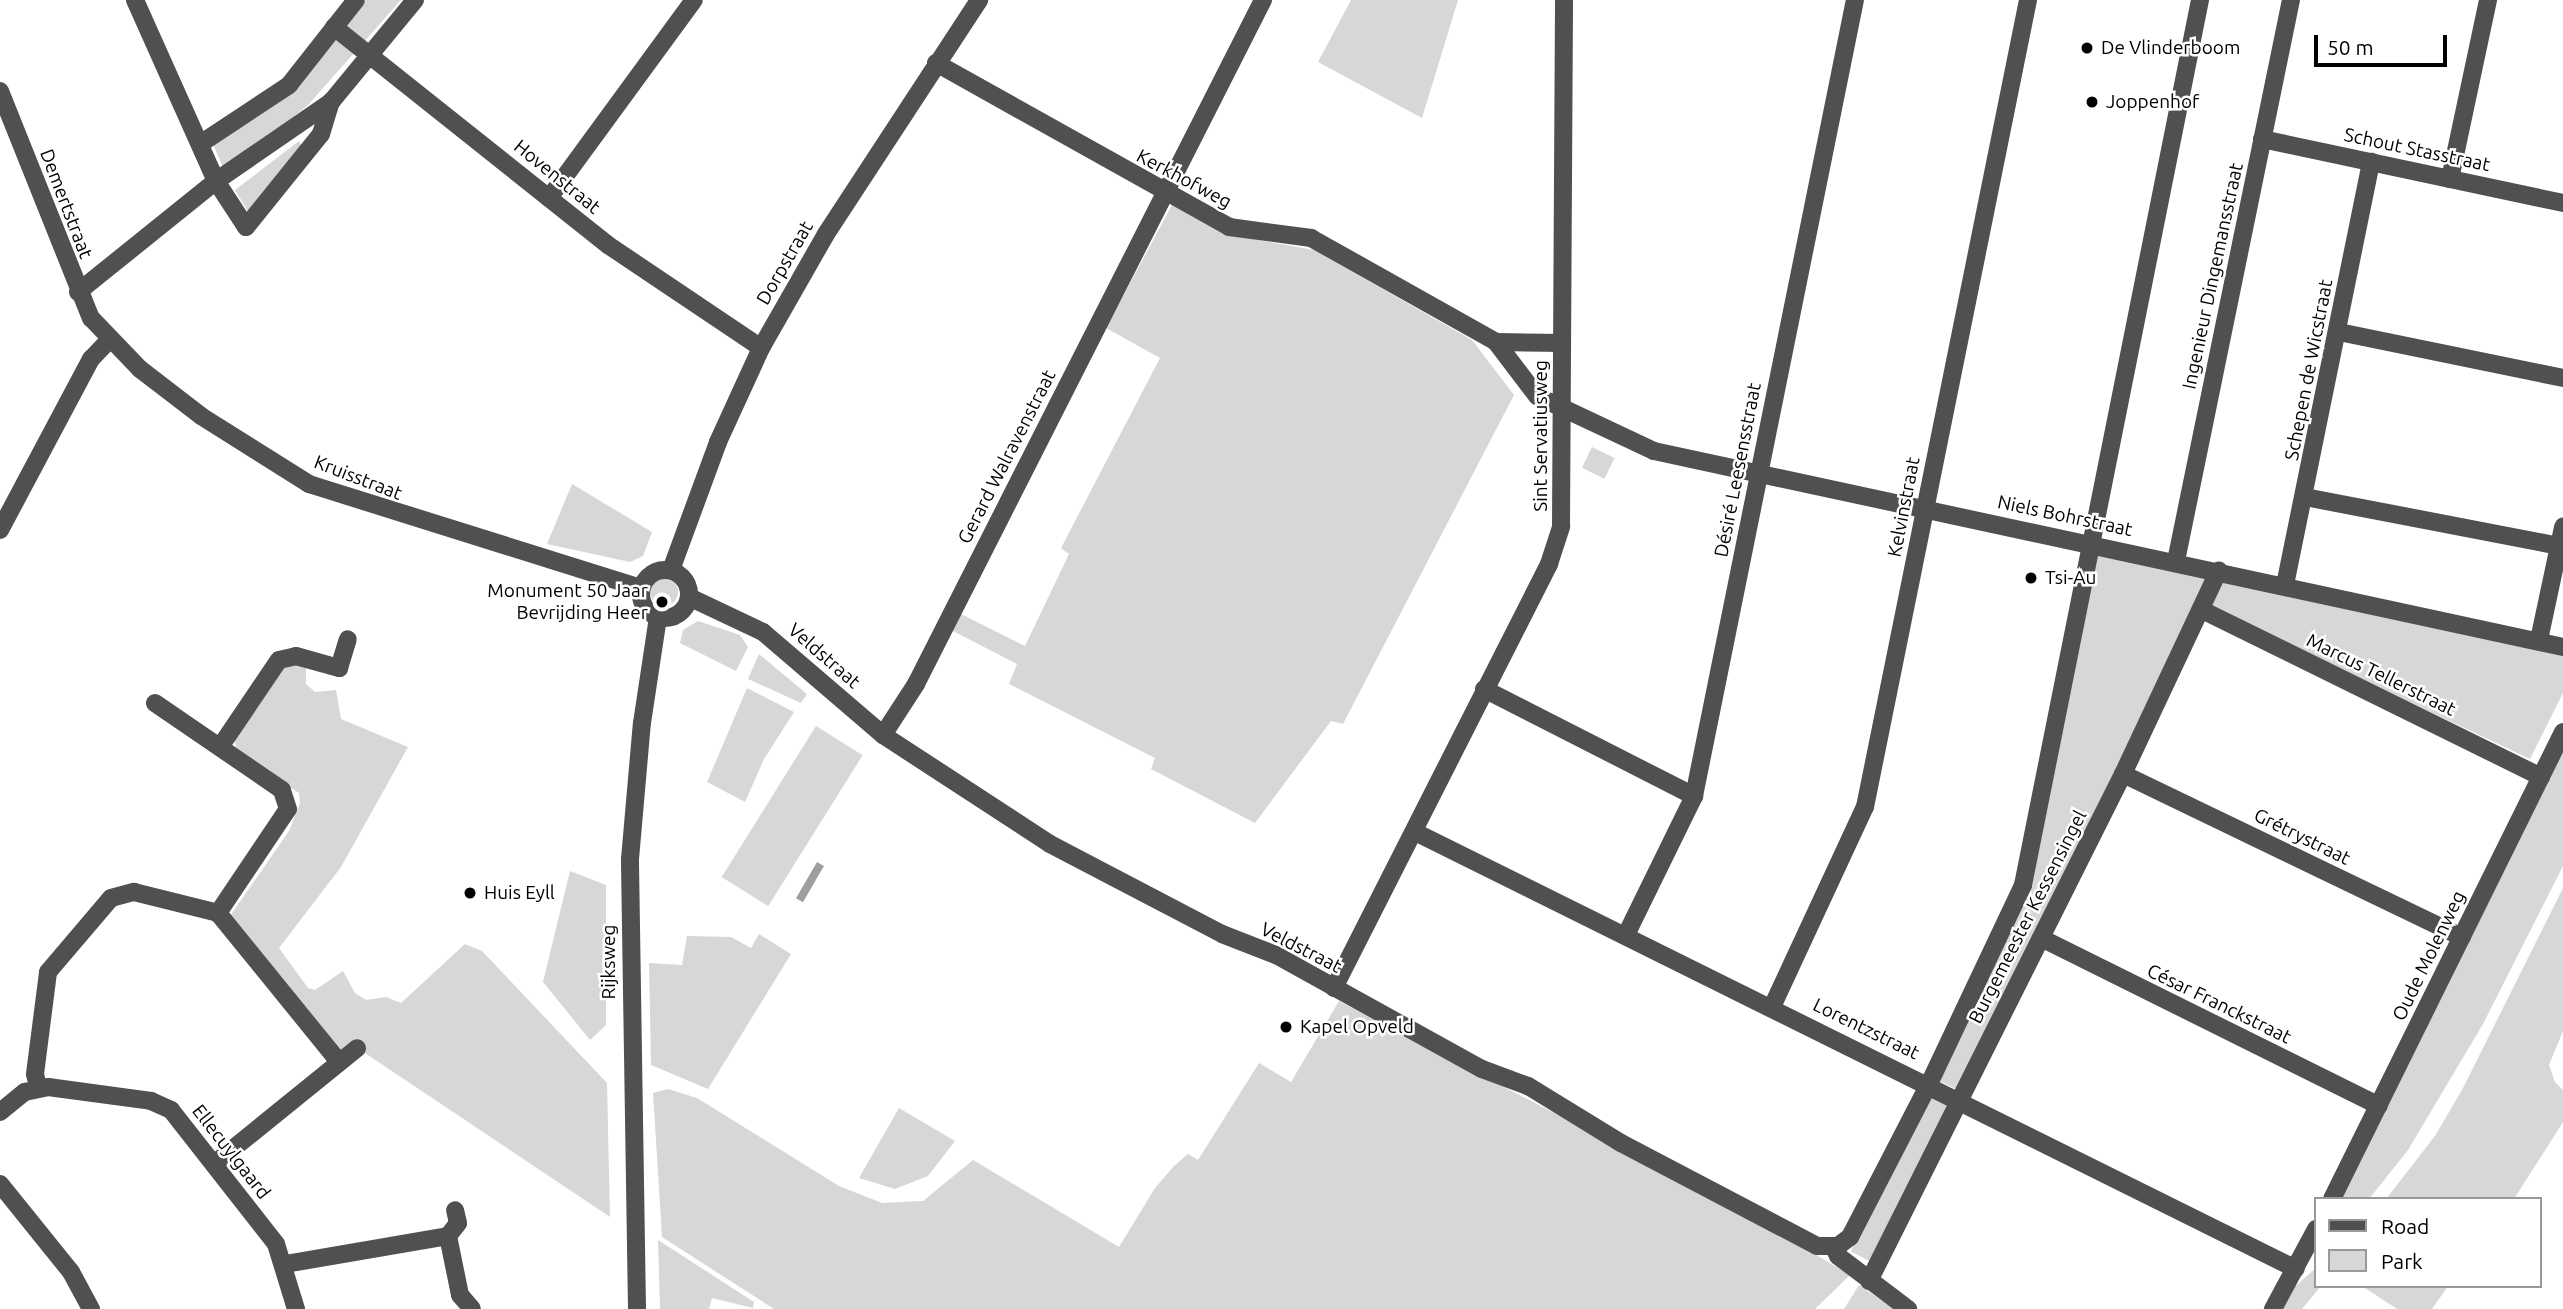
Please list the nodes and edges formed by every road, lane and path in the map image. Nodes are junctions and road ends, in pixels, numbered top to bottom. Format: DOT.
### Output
graph roads {
  1 [pos="135,0"];
  2 [pos="356,0"];
  3 [pos="415,0"];
  4 [pos="694,0"];
  5 [pos="979,0"];
  6 [pos="1263,0"];
  7 [pos="1564,0"];
  8 [pos="1855,0"];
  9 [pos="2028,0"];
  10 [pos="2200,0"];
  11 [pos="2291,0"];
  12 [pos="2488,0"];
  13 [pos="334,27"];
  14 [pos="372,54"];
  15 [pos="936,63"];
  16 [pos="0,91"];
  17 [pos="331,102"];
  18 [pos="8,139"];
  19 [pos="2262,139"];
  20 [pos="200,144"];
  21 [pos="2371,162"];
  22 [pos="2450,179"];
  23 [pos="216,181"];
  24 [pos="1164,195"];
  25 [pos="549,198"];
  26 [pos="2563,203"];
  27 [pos="78,292"];
  28 [pos="2339,332"];
  29 [pos="105,334"];
  30 [pos="1496,342"];
  31 [pos="1562,343"];
  32 [pos="761,348"];
  33 [pos="2563,377"];
  34 [pos="1565,410"];
  35 [pos="1759,472"];
  36 [pos="2305,497"];
  37 [pos="1925,508"];
  38 [pos="2563,527"];
  39 [pos="0,530"];
  40 [pos="2091,544"];
  41 [pos="2559,546"];
  42 [pos="2176,561"];
  43 [pos="671,570"];
  44 [pos="2220,570"];
  45 [pos="2285,585"];
  46 [pos="641,588"];
  47 [pos="689,597"];
  48 [pos="2202,610"];
  49 [pos="658,617"];
  50 [pos="348,639"];
  51 [pos="2539,640"];
  52 [pos="2563,647"];
  53 [pos="1484,689"];
  54 [pos="155,703"];
  55 [pos="2563,732"];
  56 [pos="883,735"];
  57 [pos="220,747"];
  58 [pos="2123,774"];
  59 [pos="2541,777"];
  60 [pos="1694,796"];
  61 [pos="1415,832"];
  62 [pos="218,913"];
  63 [pos="1626,935"];
  64 [pos="2462,937"];
  65 [pos="2041,938"];
  66 [pos="1334,988"];
  67 [pos="1773,1007"];
  68 [pos="357,1048"];
  69 [pos="339,1062"];
  70 [pos="1929,1084"];
  71 [pos="38,1087"];
  72 [pos="1960,1099"];
  73 [pos="2379,1107"];
  74 [pos="0,1112"];
  75 [pos="214,1164"];
  76 [pos="0,1184"];
  77 [pos="2333,1197"];
  78 [pos="455,1210"];
  79 [pos="2314,1233"];
  80 [pos="447,1236"];
  81 [pos="1834,1248"];
  82 [pos="285,1265"];
  83 [pos="2296,1269"];
  84 [pos="1869,1281"];
  85 [pos="85,1307"];
  86 [pos="296,1309"];
  87 [pos="472,1309"];
  88 [pos="637,1309"];
  89 [pos="1908,1309"];
  90 [pos="2273,1309"];
  1 -- 20 [label="street"];
  2 -- 13 [label="street"];
  3 -- 14 [label="street"];
  4 -- 25 [label="street"];
  5 -- 15 [label="street, Dorpstraat"];
  6 -- 24 [label="street, Gerard Walravenstraat"];
  7 -- 31 [label="street, Sint Servatiusweg"];
  8 -- 35 [label="street, Désiré Leesensstraat"];
  9 -- 37 [label="street, Kelvinstraat"];
  10 -- 40 [label="street, Burgemeester Kessensingel"];
  11 -- 19 [label="street, Ingenieur Dingemansstraat"];
  12 -- 22 [label="street"];
  13 -- 14 [label="street, Hovenstraat"];
  13 -- 20 [label="street"];
  14 -- 17 [label="street"];
  14 -- 25 [label="street, Hovenstraat"];
  15 -- 24 [label="street, Kerkhofweg"];
  15 -- 32 [label="street, Dorpstraat"];
  16 -- 18 [label="street, Demertstraat"];
  17 -- 23 [label="street"];
  17 -- 23 [label="street"];
  18 -- 27 [label="street, Demertstraat"];
  19 -- 21 [label="street, Schout Stasstraat"];
  19 -- 42 [label="street, Ingenieur Dingemansstraat"];
  20 -- 23 [label="street"];
  21 -- 22 [label="street, Schout Stasstraat"];
  21 -- 28 [label="street, Schepen de Wicstraat"];
  22 -- 26 [label="street, Schout Stasstraat"];
  23 -- 27 [label="street"];
  24 -- 30 [label="street, Kerkhofweg"];
  24 -- 56 [label="street, Gerard Walravenstraat"];
  25 -- 32 [label="street, Hovenstraat"];
  27 -- 29 [label="street, Demertstraat"];
  28 -- 33 [label="street"];
  28 -- 36 [label="street, Schepen de Wicstraat"];
  29 -- 39 [label="street"];
  29 -- 46 [label="street, Kruisstraat"];
  30 -- 31 [label="street, Kerkhofweg"];
  30 -- 34 [label="street, Kerkhofweg"];
  31 -- 34 [label="street, Sint Servatiusweg"];
  32 -- 43 [label="street, Dorpstraat"];
  34 -- 35 [label="street, Niels Bohrstraat"];
  34 -- 53 [label="street, Sint Servatiusweg"];
  35 -- 37 [label="street, Niels Bohrstraat"];
  35 -- 60 [label="street, Désiré Leesensstraat"];
  36 -- 41 [label="street"];
  36 -- 45 [label="street, Schepen de Wicstraat"];
  37 -- 40 [label="street, Niels Bohrstraat"];
  37 -- 67 [label="street, Kelvinstraat"];
  38 -- 41 [label="street"];
  40 -- 42 [label="street, Niels Bohrstraat"];
  40 -- 70 [label="street, Burgemeester Kessensingel"];
  41 -- 51 [label="street"];
  42 -- 44 [label="street, Niels Bohrstraat"];
  43 -- 46 [label="street"];
  43 -- 47 [label="street"];
  44 -- 45 [label="street, Niels Bohrstraat"];
  44 -- 48 [label="street, Burgemeester Kessensingel"];
  45 -- 51 [label="street, Niels Bohrstraat"];
  46 -- 49 [label="street"];
  47 -- 49 [label="street"];
  47 -- 56 [label="street, Veldstraat"];
  48 -- 58 [label="street, Burgemeester Kessensingel"];
  48 -- 59 [label="street, Marcus Tellerstraat"];
  49 -- 88 [label="street, Rijksweg"];
  50 -- 57 [label="street"];
  51 -- 52 [label="street, Niels Bohrstraat"];
  53 -- 60 [label="street"];
  53 -- 61 [label="street, Sint Servatiusweg"];
  54 -- 57 [label="street"];
  55 -- 59 [label="street, Oude Molenweg"];
  56 -- 66 [label="street, Veldstraat"];
  57 -- 62 [label="street"];
  58 -- 64 [label="street, Grétrystraat"];
  58 -- 65 [label="street, Burgemeester Kessensingel"];
  59 -- 64 [label="street, Oude Molenweg"];
  60 -- 63 [label="street, Désiré Leesensstraat"];
  61 -- 63 [label="street, Lorentzstraat"];
  61 -- 66 [label="street, Sint Servatiusweg"];
  62 -- 69 [label="street"];
  62 -- 71 [label="street"];
  63 -- 67 [label="street, Lorentzstraat"];
  64 -- 73 [label="street, Oude Molenweg"];
  65 -- 72 [label="street, Burgemeester Kessensingel"];
  65 -- 73 [label="street, César Franckstraat"];
  66 -- 81 [label="street, Veldstraat"];
  67 -- 70 [label="street, Lorentzstraat"];
  68 -- 69 [label="street"];
  69 -- 75 [label="street"];
  70 -- 72 [label="street, Lorentzstraat"];
  70 -- 81 [label="street, Burgemeester Kessensingel"];
  71 -- 74 [label="street"];
  71 -- 75 [label="street, Ellecuylgaard"];
  72 -- 83 [label="street, Lorentzstraat"];
  72 -- 84 [label="street, Burgemeester Kessensingel"];
  73 -- 77 [label="street, Oude Molenweg"];
  75 -- 82 [label="street, Ellecuylgaard"];
  76 -- 85 [label="street"];
  78 -- 80 [label="street"];
  79 -- 83 [label="street"];
  80 -- 82 [label="street"];
  80 -- 87 [label="street"];
  81 -- 84 [label="street, Veldstraat"];
  82 -- 86 [label="street, Ellecuylgaard"];
  83 -- 90 [label="street"];
  84 -- 89 [label="street, Veldstraat"];
}
